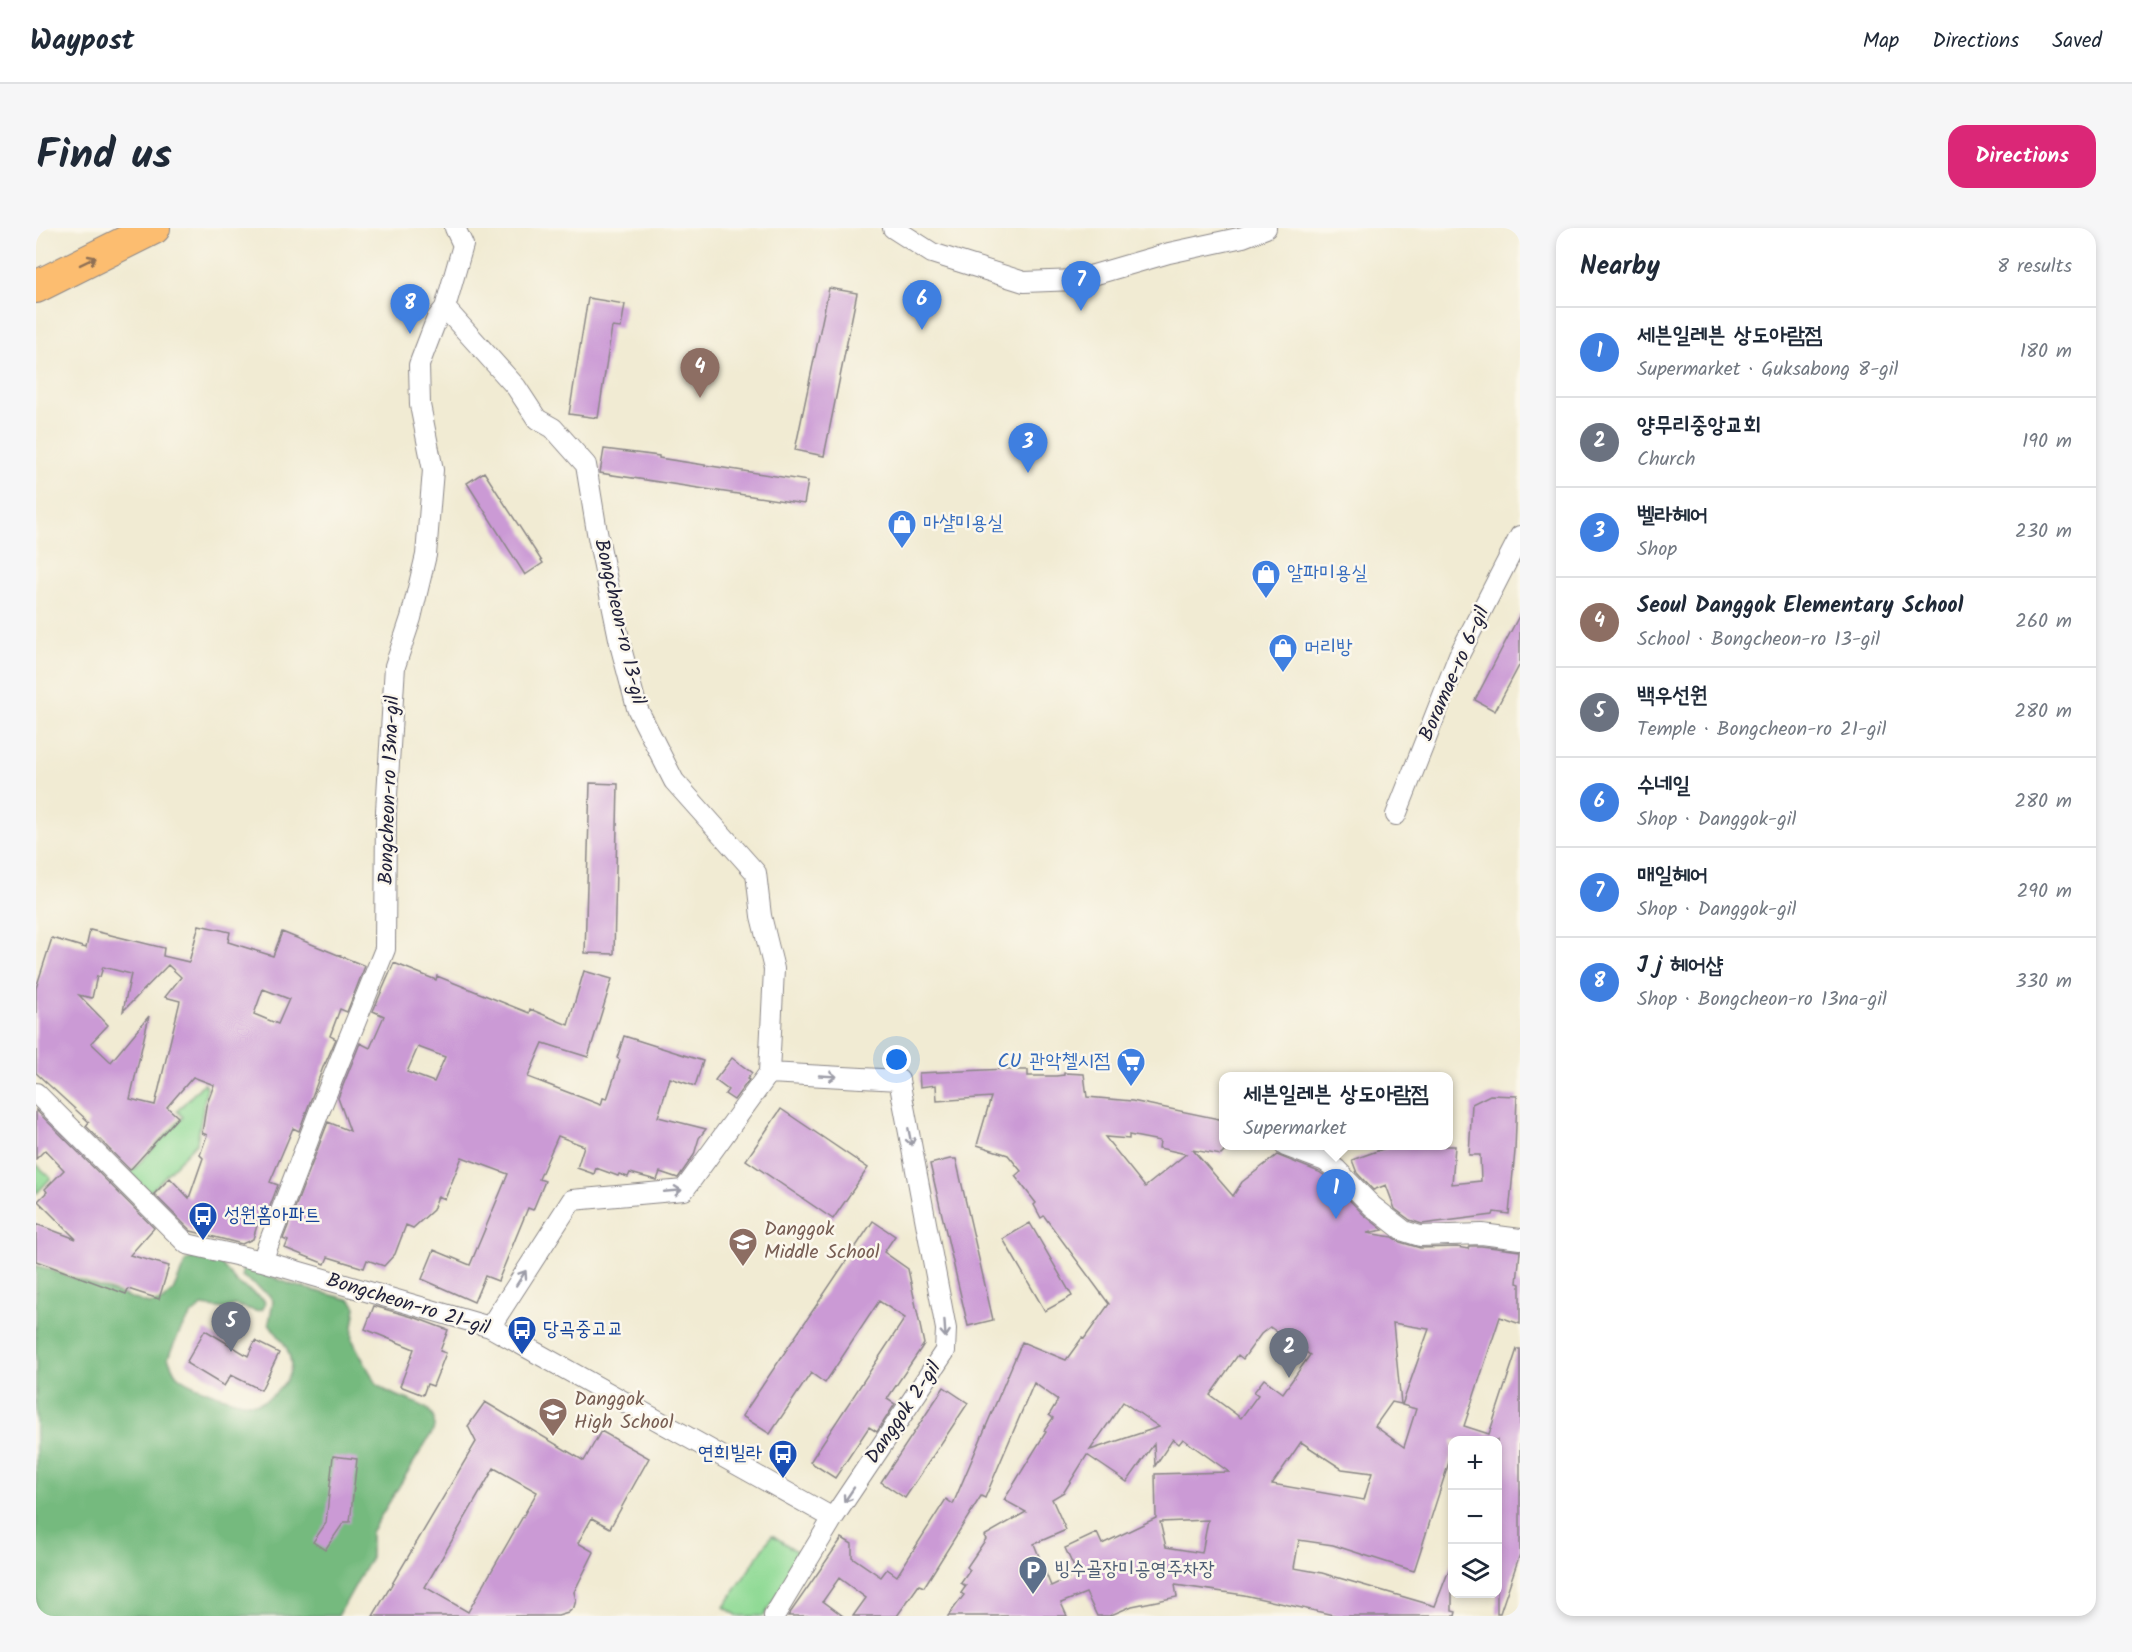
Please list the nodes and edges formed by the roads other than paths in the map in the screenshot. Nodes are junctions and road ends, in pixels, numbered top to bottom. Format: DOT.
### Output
graph roads {
  1 [pos="154,228"];
  2 [pos="455,228"];
  3 [pos="893,228"];
  4 [pos="1266,228"];
  5 [pos="36,287"];
  6 [pos="445,308"];
  7 [pos="1520,536"];
  8 [pos="1396,815"];
  9 [pos="769,1073"];
  10 [pos="36,1093"];
  11 [pos="1296,1150"];
  12 [pos="1520,1239"];
  13 [pos="262,1261"];
  14 [pos="490,1328"];
  15 [pos="833,1518"];
  16 [pos="774,1616"];
  5 -- 1 [label="main road, one-way"];
  2 -- 6 [label="street"];
  3 -- 4 [label="street"];
  6 -- 9 [label="street, Bongcheon-ro 13-gil"];
  6 -- 13 [label="street, Bongcheon-ro 13na-gil"];
  7 -- 8 [label="street, Boramae-ro 6-gil"];
  14 -- 9 [label="street, one-way"];
  9 -- 15 [label="street, Danggok 2-gil, one-way"];
  10 -- 13 [label="street, Bongcheon-ro 21-gil"];
  11 -- 12 [label="street"];
  13 -- 14 [label="street, Bongcheon-ro 21-gil"];
  14 -- 15 [label="street, Bongcheon-ro 21-gil"];
  15 -- 16 [label="street, Danggok 2-gil"];
}
